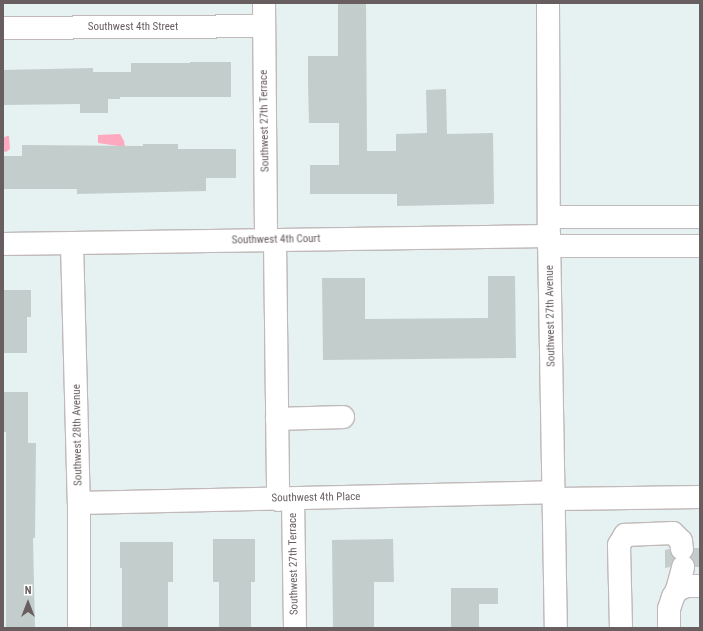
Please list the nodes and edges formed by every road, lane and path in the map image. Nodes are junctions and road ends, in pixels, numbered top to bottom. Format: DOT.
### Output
graph roads {
  1 [pos="264,3"];
  2 [pos="548,3"];
  3 [pos="263,26"];
  4 [pos="3,28"];
  5 [pos="700,217"];
  6 [pos="549,233"];
  7 [pos="271,240"];
  8 [pos="72,243"];
  9 [pos="3,244"];
  10 [pos="700,246"];
  11 [pos="343,417"];
  12 [pos="277,419"];
  13 [pos="554,496"];
  14 [pos="700,497"];
  15 [pos="285,499"];
  16 [pos="79,503"];
  17 [pos="700,586"];
  18 [pos="677,590"];
  19 [pos="79,628"];
  20 [pos="294,628"];
  21 [pos="556,628"];
  22 [pos="621,628"];
  23 [pos="669,628"];
  1 -- 3 [label="street, Southwest 27th Terrace"];
  2 -- 6 [label="street, Southwest 27th Avenue"];
  3 -- 4 [label="street, Southwest 4th Street"];
  3 -- 7 [label="street, Southwest 27th Terrace"];
  5 -- 6 [label="street"];
  6 -- 7 [label="street, Southwest 4th Court"];
  6 -- 10 [label="street"];
  6 -- 13 [label="street, Southwest 27th Avenue"];
  7 -- 8 [label="street, Southwest 4th Court"];
  7 -- 12 [label="street, Southwest 27th Terrace"];
  8 -- 9 [label="street, Southwest 4th Court"];
  8 -- 16 [label="street, Southwest 28th Avenue"];
  11 -- 12 [label="street"];
  12 -- 15 [label="street, Southwest 27th Terrace"];
  13 -- 14 [label="street, Southwest 4th Place"];
  13 -- 15 [label="street, Southwest 4th Place"];
  13 -- 21 [label="street, Southwest 27th Avenue"];
  15 -- 16 [label="street, Southwest 4th Place"];
  15 -- 20 [label="street, Southwest 27th Terrace"];
  16 -- 19 [label="street, Southwest 28th Avenue"];
  17 -- 18 [label="street"];
  18 -- 22 [label="street"];
  18 -- 23 [label="street"];
}
